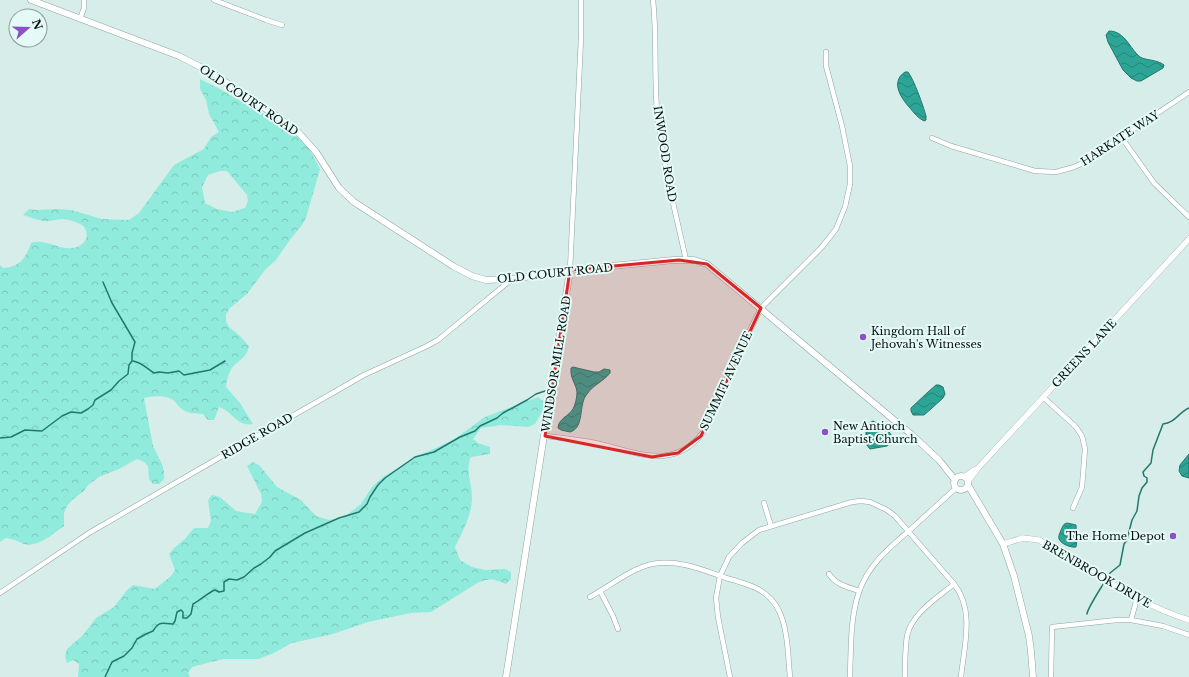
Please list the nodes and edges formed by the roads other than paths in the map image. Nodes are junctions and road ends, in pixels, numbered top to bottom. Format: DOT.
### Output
graph roads {
  1 [pos="31,0"];
  2 [pos="84,0"];
  3 [pos="214,0"];
  4 [pos="581,0"];
  5 [pos="654,0"];
  6 [pos="80,19"];
  7 [pos="282,25"];
  8 [pos="826,52"];
  9 [pos="1189,92"];
  10 [pos="932,138"];
  11 [pos="1122,138"];
  12 [pos="1189,217"];
  13 [pos="1189,239"];
  14 [pos="686,260"];
  15 [pos="570,270"];
  16 [pos="512,279"];
  17 [pos="761,308"];
  18 [pos="1043,397"];
  19 [pos="544,436"];
  20 [pos="963,482"];
  21 [pos="956,488"];
  22 [pos="764,503"];
  23 [pos="1073,508"];
  24 [pos="771,526"];
  25 [pos="908,531"];
  26 [pos="1003,544"];
  27 [pos="829,574"];
  28 [pos="720,576"];
  29 [pos="954,584"];
  30 [pos="600,591"];
  31 [pos="859,591"];
  32 [pos="0,593"];
  33 [pos="590,597"];
  34 [pos="1137,598"];
  35 [pos="1131,620"];
  36 [pos="1189,620"];
  37 [pos="618,629"];
  38 [pos="1189,635"];
  39 [pos="506,677"];
  40 [pos="730,677"];
  41 [pos="790,677"];
  42 [pos="850,677"];
  43 [pos="905,677"];
  44 [pos="961,677"];
  45 [pos="1033,677"];
  46 [pos="1051,677"];
  1 -- 6 [label="main road, OLD COURT ROAD"];
  2 -- 6 [label="street"];
  3 -- 7 [label="street"];
  4 -- 15 [label="street, WINDSOR MILL ROAD"];
  5 -- 14 [label="street, INWOOD ROAD"];
  6 -- 16 [label="main road, OLD COURT ROAD"];
  8 -- 17 [label="street, SUMMIT AVENUE"];
  9 -- 11 [label="street, HARKATE WAY"];
  10 -- 11 [label="street, HARKATE WAY"];
  11 -- 12 [label="street"];
  13 -- 18 [label="street, GREENS LANE"];
  14 -- 15 [label="main road, OLD COURT ROAD"];
  14 -- 17 [label="main road, OLD COURT ROAD"];
  15 -- 16 [label="main road, OLD COURT ROAD"];
  15 -- 19 [label="main road, WINDSOR MILL ROAD"];
  16 -- 32 [label="street, RIDGE ROAD"];
  17 -- 19 [label="street, SUMMIT AVENUE"];
  17 -- 20 [label="main road, OLD COURT ROAD"];
  18 -- 20 [label="street, GREENS LANE"];
  18 -- 23 [label="street"];
  19 -- 39 [label="main road, WINDSOR MILL ROAD"];
  20 -- 21 [label="main road"];
  20 -- 26 [label="main road, OLD COURT ROAD"];
  21 -- 25 [label="street"];
  22 -- 24 [label="street"];
  24 -- 25 [label="street"];
  24 -- 28 [label="street"];
  25 -- 29 [label="street"];
  25 -- 31 [label="street"];
  26 -- 34 [label="street, BRENBROOK DRIVE"];
  26 -- 45 [label="main road, OLD COURT ROAD"];
  27 -- 31 [label="street"];
  28 -- 30 [label="street"];
  28 -- 40 [label="street"];
  28 -- 41 [label="street"];
  29 -- 43 [label="street"];
  29 -- 44 [label="street"];
  30 -- 33 [label="street"];
  30 -- 37 [label="street"];
  31 -- 42 [label="street"];
  34 -- 35 [label="street"];
  34 -- 36 [label="street, BRENBROOK DRIVE"];
  35 -- 38 [label="street"];
  35 -- 46 [label="street"];
}
